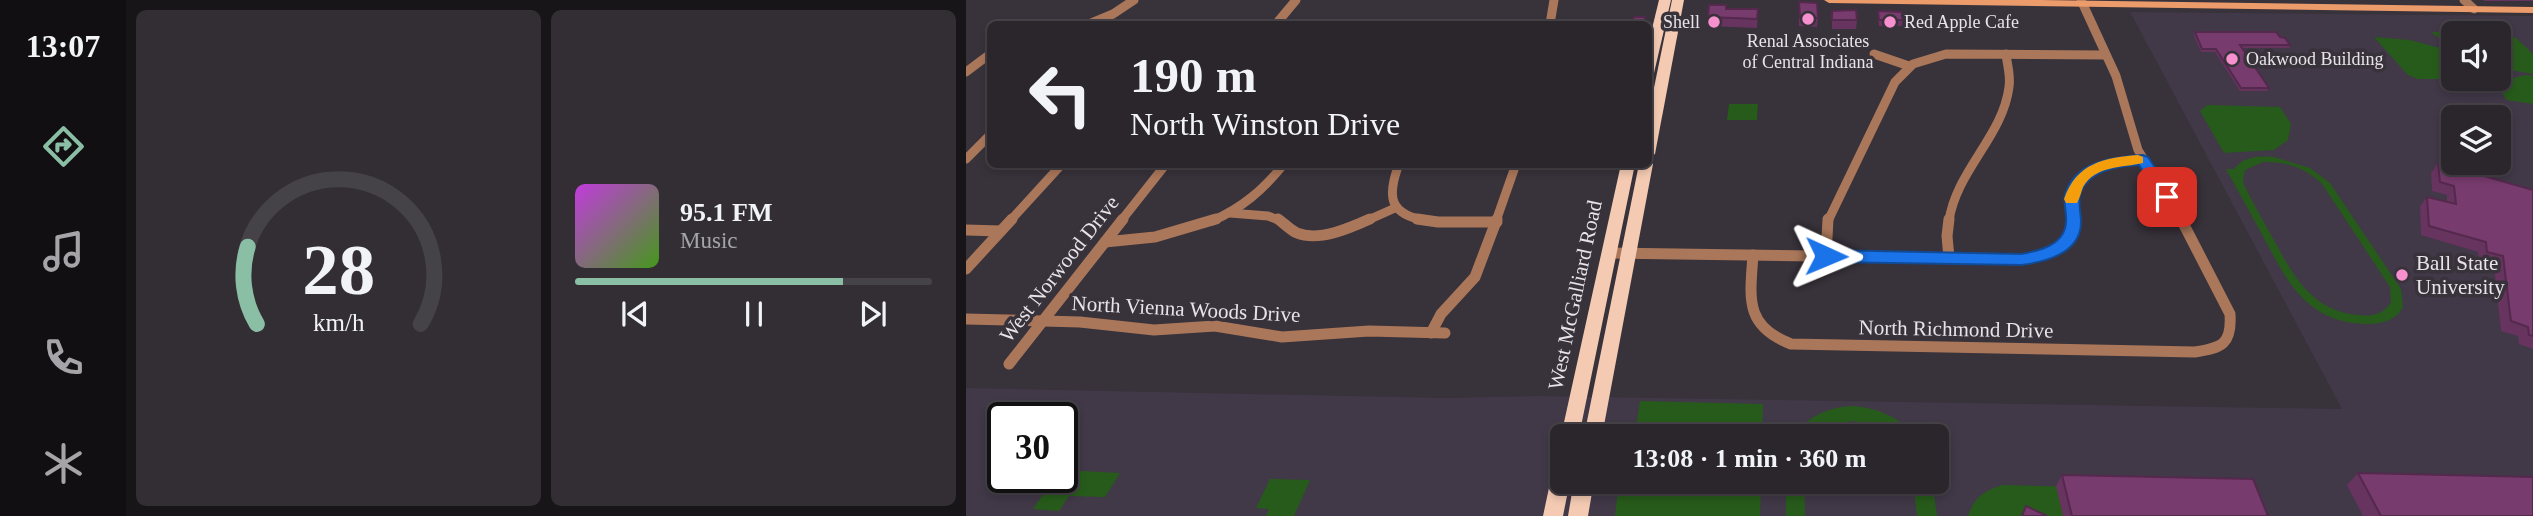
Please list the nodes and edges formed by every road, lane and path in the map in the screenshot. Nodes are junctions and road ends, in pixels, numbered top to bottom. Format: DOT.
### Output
graph roads {
  1 [pos="1134,0"];
  2 [pos="1296,0"];
  3 [pos="1554,0"];
  4 [pos="1665,0"];
  5 [pos="1678,0"];
  6 [pos="1829,0"];
  7 [pos="2464,0"];
  8 [pos="1993,2"];
  9 [pos="2082,2"];
  10 [pos="2253,3"];
  11 [pos="2474,9"];
  12 [pos="2533,10"];
  13 [pos="1100,21"];
  14 [pos="1278,21"];
  15 [pos="1550,21"];
  16 [pos="1874,54"];
  17 [pos="2006,54"];
  18 [pos="2106,55"];
  19 [pos="987,56"];
  20 [pos="1652,56"];
  21 [pos="1909,66"];
  22 [pos="966,72"];
  23 [pos="1652,133"];
  24 [pos="987,138"];
  25 [pos="966,159"];
  26 [pos="2143,160"];
  27 [pos="1058,168"];
  28 [pos="1163,168"];
  29 [pos="1281,168"];
  30 [pos="1397,168"];
  31 [pos="1515,168"];
  32 [pos="1628,168"];
  33 [pos="1645,168"];
  34 [pos="1395,208"];
  35 [pos="1230,212"];
  36 [pos="1497,222"];
  37 [pos="966,230"];
  38 [pos="1001,231"];
  39 [pos="1105,242"];
  40 [pos="1609,253"];
  41 [pos="1629,254"];
  42 [pos="1753,255"];
  43 [pos="1826,256"];
  44 [pos="1949,258"];
  45 [pos="966,269"];
  46 [pos="966,318"];
  47 [pos="1043,320"];
  48 [pos="1431,333"];
  49 [pos="1445,333"];
  50 [pos="1009,364"];
  51 [pos="1573,424"];
  52 [pos="1595,424"];
  53 [pos="1558,494"];
  54 [pos="1582,494"];
  55 [pos="1553,516"];
  56 [pos="1578,516"];
  1 -- 13 [label="street"];
  2 -- 14 [label="street"];
  3 -- 15 [label="street"];
  4 -- 20 [label="main road"];
  5 -- 23 [label="main road"];
  6 -- 8 [label="street"];
  7 -- 11 [label="street"];
  8 -- 9 [label="street"];
  9 -- 10 [label="street"];
  9 -- 18 [label="street"];
  10 -- 11 [label="street"];
  11 -- 12 [label="street"];
  16 -- 21 [label="street"];
  17 -- 18 [label="street"];
  17 -- 21 [label="street"];
  17 -- 44 [label="street"];
  18 -- 26 [label="street"];
  19 -- 22 [label="street"];
  21 -- 43 [label="street"];
  24 -- 25 [label="street"];
  26 -- 42 [label="street, North Richmond Drive"];
  26 -- 44 [label="street"];
  27 -- 38 [label="street"];
  28 -- 39 [label="street, West Norwood Drive"];
  29 -- 35 [label="street"];
  30 -- 34 [label="street"];
  31 -- 36 [label="street"];
  32 -- 40 [label="main road, West McGalliard Road"];
  33 -- 41 [label="main road, West McGalliard Road"];
  34 -- 35 [label="street"];
  34 -- 36 [label="street"];
  35 -- 39 [label="street"];
  36 -- 48 [label="street"];
  37 -- 38 [label="street"];
  38 -- 45 [label="street"];
  39 -- 47 [label="street, West Norwood Drive"];
  40 -- 41 [label="street"];
  40 -- 51 [label="main road, West McGalliard Road"];
  41 -- 42 [label="street"];
  41 -- 52 [label="main road, West McGalliard Road"];
  42 -- 43 [label="street"];
  43 -- 44 [label="street"];
  46 -- 47 [label="street, North Vienna Woods Drive"];
  47 -- 48 [label="street, North Vienna Woods Drive"];
  47 -- 50 [label="street, West Norwood Drive"];
  48 -- 49 [label="street, North Vienna Woods Drive"];
  53 -- 55 [label="main road"];
  54 -- 56 [label="main road"];
}
